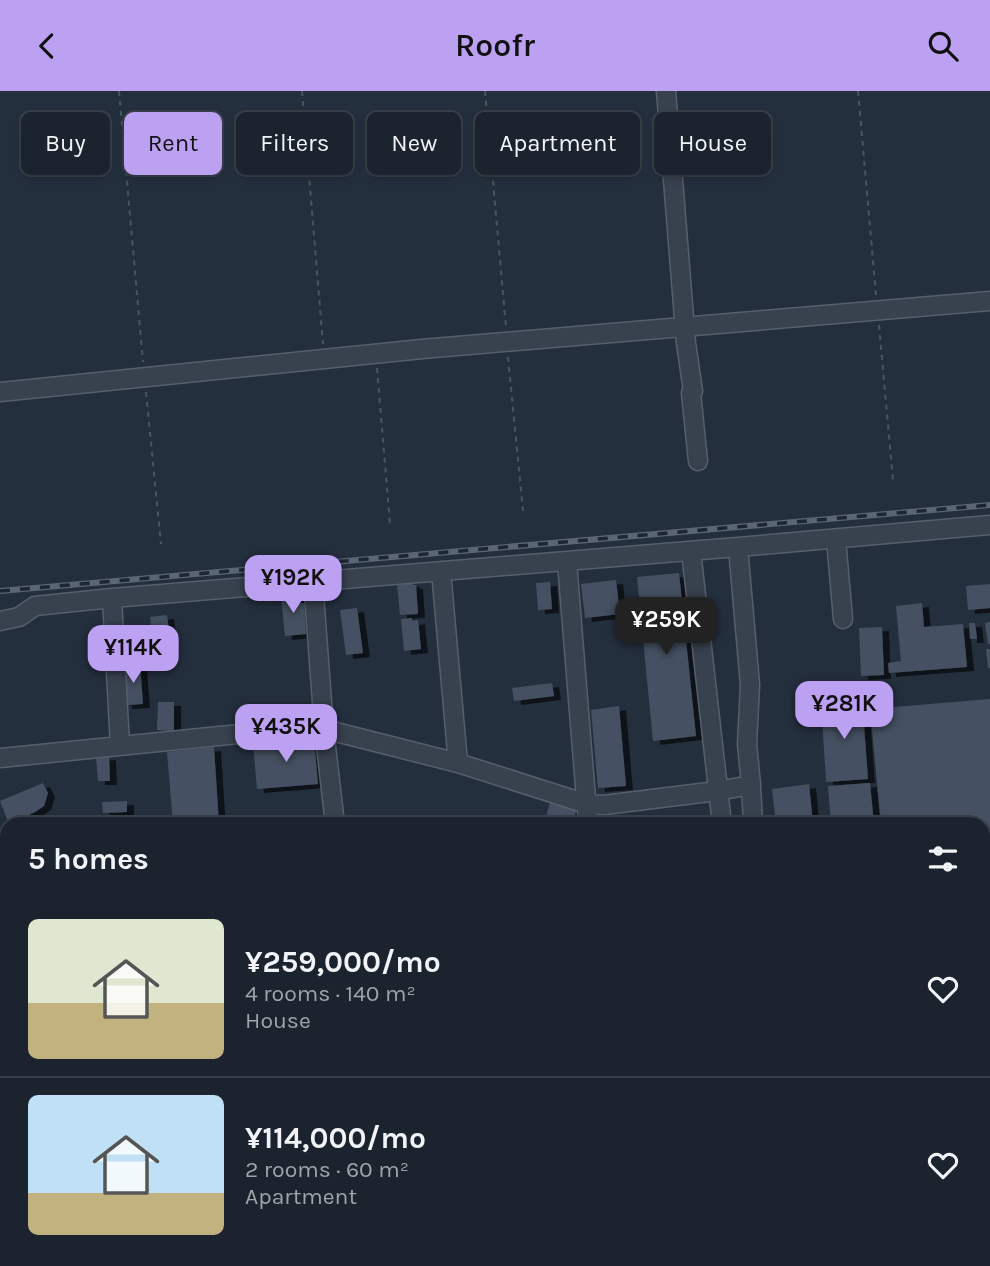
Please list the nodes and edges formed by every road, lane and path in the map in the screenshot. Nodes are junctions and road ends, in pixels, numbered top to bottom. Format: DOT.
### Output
graph roads {
  1 [pos="120,91"];
  2 [pos="302,91"];
  3 [pos="485,91"];
  4 [pos="666,91"];
  5 [pos="858,91"];
  6 [pos="990,301"];
  7 [pos="878,311"];
  8 [pos="685,327"];
  9 [pos="507,342"];
  10 [pos="376,354"];
  11 [pos="324,359"];
  12 [pos="144,377"];
  13 [pos="0,392"];
  14 [pos="698,461"];
  15 [pos="893,481"];
  16 [pos="523,511"];
  17 [pos="390,524"];
  18 [pos="990,525"];
  19 [pos="836,539"];
  20 [pos="161,544"];
  21 [pos="738,547"];
  22 [pos="691,551"];
  23 [pos="567,562"];
  24 [pos="441,571"];
  25 [pos="313,581"];
  26 [pos="112,598"];
  27 [pos="843,619"];
  28 [pos="0,621"];
  29 [pos="324,729"];
  30 [pos="120,746"];
  31 [pos="0,758"];
  32 [pos="458,762"];
  33 [pos="751,785"];
  34 [pos="717,791"];
  35 [pos="587,804"];
  36 [pos="334,817"];
  37 [pos="588,817"];
  38 [pos="721,817"];
  39 [pos="753,817"];
  40 [pos="0,1210"];
  41 [pos="0,1222"];
  1 -- 12 [label="path"];
  2 -- 11 [label="path"];
  3 -- 9 [label="path"];
  4 -- 8 [label="street"];
  5 -- 7 [label="path"];
  6 -- 7 [label="street"];
  7 -- 8 [label="street"];
  7 -- 15 [label="path"];
  8 -- 9 [label="street"];
  8 -- 14 [label="street"];
  9 -- 10 [label="street"];
  9 -- 16 [label="path"];
  10 -- 11 [label="street"];
  10 -- 17 [label="path"];
  11 -- 12 [label="street"];
  12 -- 13 [label="street"];
  12 -- 20 [label="path"];
  18 -- 19 [label="street"];
  19 -- 21 [label="street"];
  19 -- 27 [label="street"];
  21 -- 22 [label="street"];
  21 -- 33 [label="street"];
  22 -- 23 [label="street"];
  22 -- 34 [label="street"];
  23 -- 24 [label="street"];
  23 -- 35 [label="street"];
  24 -- 25 [label="street"];
  24 -- 32 [label="street"];
  25 -- 26 [label="street"];
  25 -- 29 [label="street"];
  26 -- 28 [label="street"];
  26 -- 30 [label="street"];
  29 -- 30 [label="street"];
  29 -- 32 [label="street"];
  29 -- 36 [label="street"];
  30 -- 31 [label="street"];
  32 -- 35 [label="street"];
  33 -- 34 [label="street"];
  33 -- 39 [label="street"];
  34 -- 35 [label="street"];
  34 -- 38 [label="street"];
  35 -- 37 [label="street"];
  40 -- 41 [label="street"];
}
